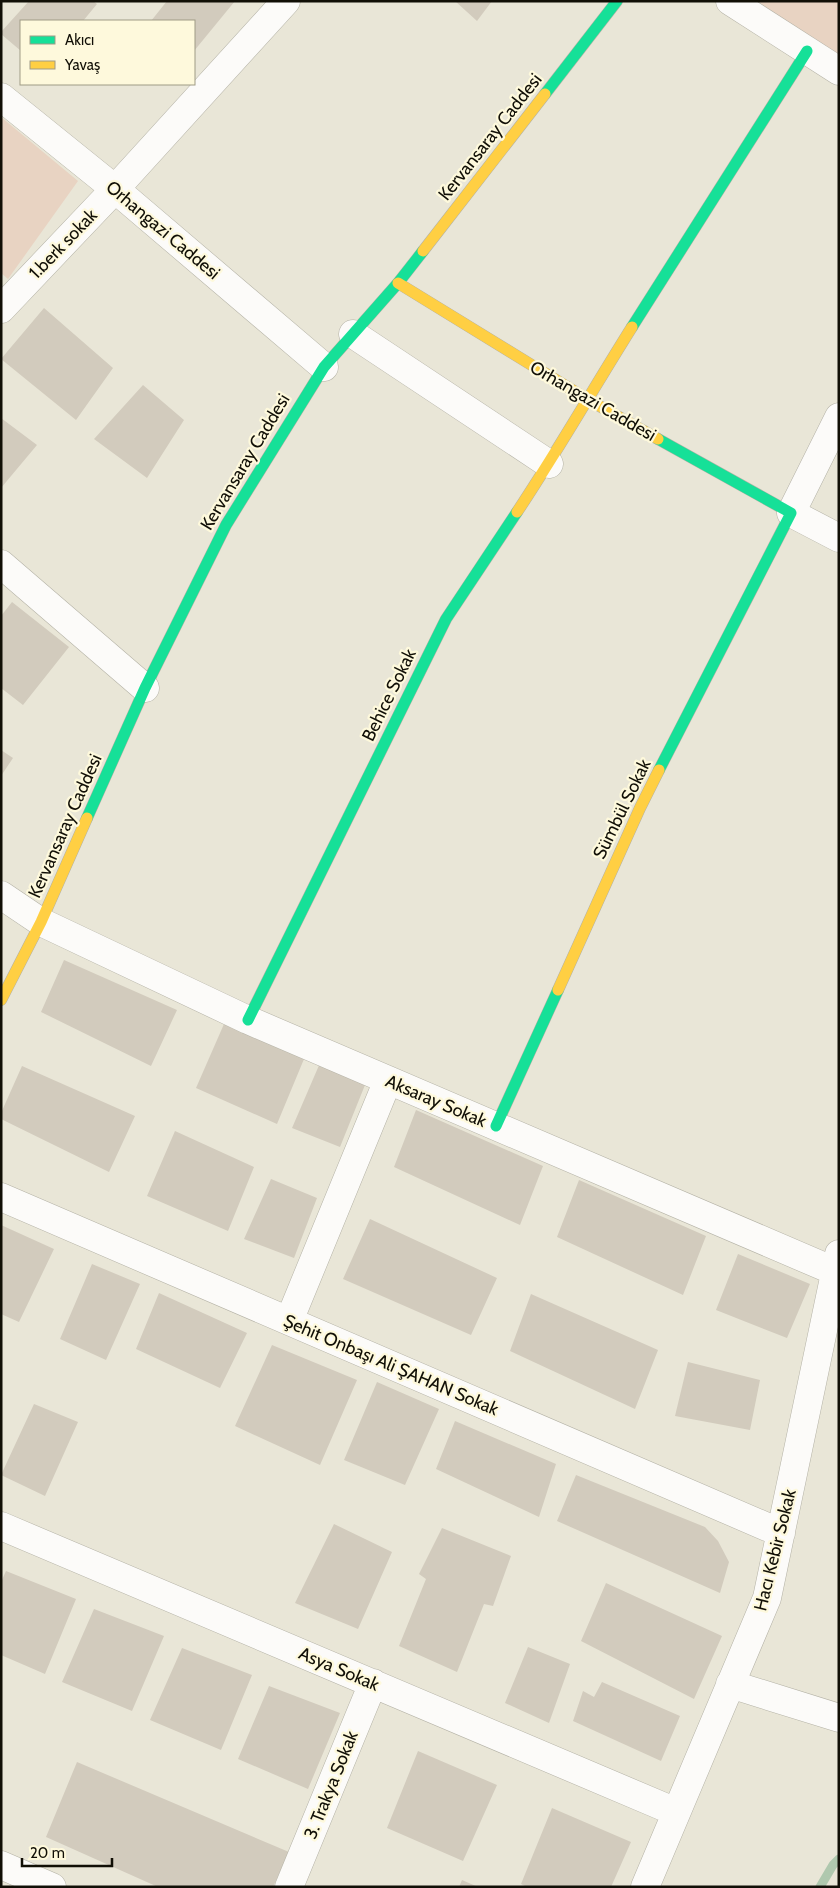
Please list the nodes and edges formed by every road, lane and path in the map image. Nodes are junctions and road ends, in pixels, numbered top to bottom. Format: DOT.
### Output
graph roads {
  1 [pos="286,1"];
  2 [pos="617,1"];
  3 [pos="730,1"];
  4 [pos="807,51"];
  5 [pos="839,71"];
  6 [pos="1,97"];
  7 [pos="116,189"];
  8 [pos="398,283"];
  9 [pos="1,310"];
  10 [pos="353,334"];
  11 [pos="324,366"];
  12 [pos="587,399"];
  13 [pos="839,417"];
  14 [pos="549,464"];
  15 [pos="791,513"];
  16 [pos="839,538"];
  17 [pos="1,564"];
  18 [pos="145,688"];
  19 [pos="1,895"];
  20 [pos="41,922"];
  21 [pos="1,1000"];
  22 [pos="248,1020"];
  23 [pos="388,1080"];
  24 [pos="496,1126"];
  25 [pos="1,1197"];
  26 [pos="838,1266"];
  27 [pos="290,1321"];
  28 [pos="1,1526"];
  29 [pos="781,1533"];
  30 [pos="373,1683"];
  31 [pos="730,1684"];
  32 [pos="839,1718"];
  33 [pos="676,1812"];
  34 [pos="1,1866"];
  35 [pos="52,1887"];
  36 [pos="289,1887"];
  37 [pos="645,1887"];
  1 -- 7 [label="street, 1.berk sokak"];
  2 -- 8 [label="street, Kervansaray Caddesi"];
  3 -- 4 [label="street"];
  4 -- 5 [label="street"];
  4 -- 12 [label="street, Behice Sokak"];
  6 -- 7 [label="street, Orhangazi Caddesi"];
  7 -- 9 [label="street, 1.berk sokak"];
  7 -- 11 [label="street, Orhangazi Caddesi"];
  8 -- 10 [label="street, Kervansaray Caddesi"];
  8 -- 12 [label="street, Orhangazi Caddesi"];
  10 -- 11 [label="street, Kervansaray Caddesi"];
  10 -- 14 [label="street"];
  11 -- 18 [label="street, Kervansaray Caddesi"];
  12 -- 14 [label="street, Behice Sokak"];
  12 -- 15 [label="street, Orhangazi Caddesi"];
  13 -- 15 [label="street"];
  14 -- 22 [label="street, Behice Sokak"];
  15 -- 16 [label="street"];
  15 -- 24 [label="street, Sümbül Sokak"];
  17 -- 18 [label="street"];
  18 -- 20 [label="street, Kervansaray Caddesi"];
  19 -- 20 [label="street, Aksaray Sokak"];
  20 -- 21 [label="street, Kervansaray Caddesi"];
  20 -- 22 [label="street, Aksaray Sokak"];
  22 -- 23 [label="street, Aksaray Sokak"];
  23 -- 24 [label="street, Aksaray Sokak"];
  23 -- 27 [label="street"];
  24 -- 26 [label="street, Aksaray Sokak"];
  25 -- 27 [label="street, Şehit Onbaşı Ali ŞAHAN Sokak"];
  26 -- 29 [label="street, Hacı Kebir Sokak"];
  27 -- 29 [label="street, Şehit Onbaşı Ali ŞAHAN Sokak"];
  28 -- 30 [label="street, Asya Sokak"];
  29 -- 31 [label="street, Hacı Kebir Sokak"];
  30 -- 33 [label="street, Asya Sokak"];
  30 -- 36 [label="street, 3. Trakya Sokak"];
  31 -- 32 [label="street"];
  31 -- 33 [label="street, Hacı Kebir Sokak"];
  33 -- 37 [label="street, Hacı Kebir Sokak"];
  34 -- 35 [label="street"];
}
